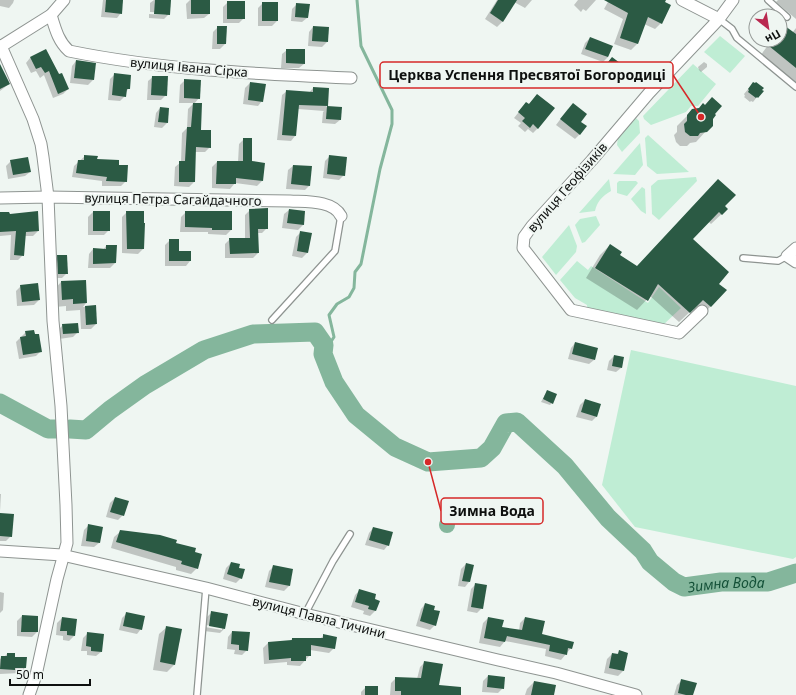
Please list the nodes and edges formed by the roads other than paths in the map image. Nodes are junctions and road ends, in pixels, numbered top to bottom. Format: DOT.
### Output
graph roads {
  1 [pos="64,0"];
  2 [pos="682,0"];
  3 [pos="733,0"];
  4 [pos="768,0"];
  5 [pos="777,8"];
  6 [pos="51,15"];
  7 [pos="719,19"];
  8 [pos="1,47"];
  9 [pos="351,78"];
  10 [pos="796,87"];
  11 [pos="48,197"];
  12 [pos="0,198"];
  13 [pos="341,216"];
  14 [pos="796,248"];
  15 [pos="743,258"];
  16 [pos="791,259"];
  17 [pos="702,311"];
  18 [pos="272,320"];
  19 [pos="350,534"];
  20 [pos="0,551"];
  21 [pos="62,555"];
  22 [pos="206,588"];
  23 [pos="305,614"];
  24 [pos="29,695"];
  25 [pos="197,695"];
  26 [pos="636,695"];
  1 -- 6 [label="street"];
  2 -- 7 [label="street"];
  3 -- 7 [label="street, вулиця Геофізиків"];
  4 -- 5 [label="lane"];
  6 -- 8 [label="street"];
  6 -- 9 [label="street, вулиця Івана Сірка"];
  7 -- 10 [label="lane"];
  7 -- 17 [label="street, вулиця Геофізиків"];
  8 -- 11 [label="street"];
  11 -- 12 [label="street, вулиця Петра Сагайдачного"];
  11 -- 13 [label="street, вулиця Петра Сагайдачного"];
  11 -- 21 [label="street"];
  13 -- 18 [label="lane"];
  14 -- 16 [label="street"];
  15 -- 16 [label="lane"];
  19 -- 23 [label="lane"];
  20 -- 21 [label="street, вулиця Павла Тичини"];
  21 -- 22 [label="street, вулиця Павла Тичини"];
  21 -- 24 [label="street"];
  22 -- 23 [label="street, вулиця Павла Тичини"];
  22 -- 25 [label="lane"];
  23 -- 26 [label="street, вулиця Павла Тичини"];
}
